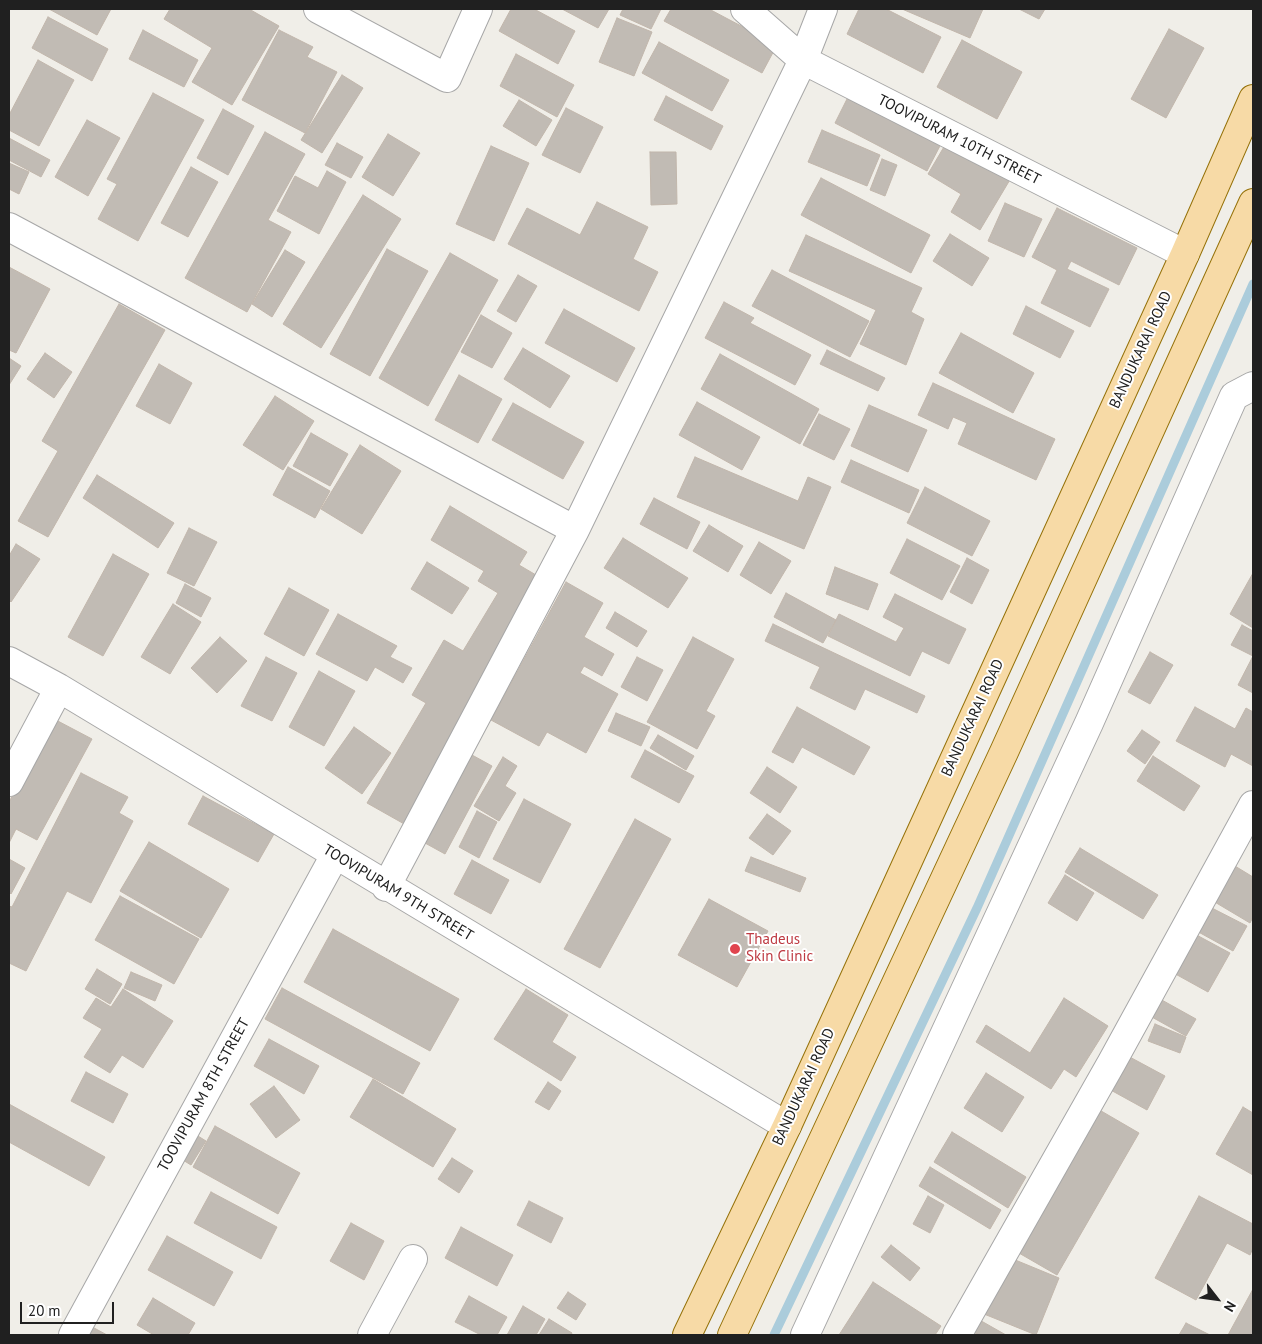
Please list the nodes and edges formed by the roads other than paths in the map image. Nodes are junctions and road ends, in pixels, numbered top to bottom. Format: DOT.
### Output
graph roads {
  1 [pos="318,9"];
  2 [pos="478,9"];
  3 [pos="745,9"];
  4 [pos="824,9"];
  5 [pos="803,60"];
  6 [pos="1253,99"];
  7 [pos="1253,202"];
  8 [pos="9,226"];
  9 [pos="1185,254"];
  10 [pos="1253,386"];
  11 [pos="575,530"];
  12 [pos="9,661"];
  13 [pos="59,688"];
  14 [pos="9,782"];
  15 [pos="1253,805"];
  16 [pos="335,855"];
  17 [pos="386,887"];
  18 [pos="787,1126"];
  19 [pos="413,1258"];
  20 [pos="73,1335"];
  21 [pos="372,1335"];
  22 [pos="687,1335"];
  23 [pos="732,1335"];
  24 [pos="805,1335"];
  25 [pos="957,1335"];
  1 -- 2 [label="street"];
  3 -- 5 [label="street, TOOVIPURAM 10TH STREET"];
  4 -- 5 [label="street"];
  5 -- 9 [label="street, TOOVIPURAM 10TH STREET"];
  5 -- 11 [label="street"];
  6 -- 9 [label="main road, BANDUKARAI ROAD"];
  7 -- 23 [label="main road"];
  8 -- 11 [label="street"];
  9 -- 18 [label="main road, BANDUKARAI ROAD"];
  10 -- 24 [label="street"];
  11 -- 17 [label="street"];
  12 -- 13 [label="street, TOOVIPURAM 9TH STREET"];
  13 -- 14 [label="street"];
  13 -- 16 [label="street, TOOVIPURAM 9TH STREET"];
  15 -- 25 [label="street"];
  16 -- 17 [label="street, TOOVIPURAM 9TH STREET"];
  16 -- 20 [label="street, TOOVIPURAM 8TH STREET"];
  17 -- 18 [label="street, TOOVIPURAM 9TH STREET"];
  18 -- 22 [label="main road, BANDUKARAI ROAD"];
  19 -- 21 [label="street"];
}
